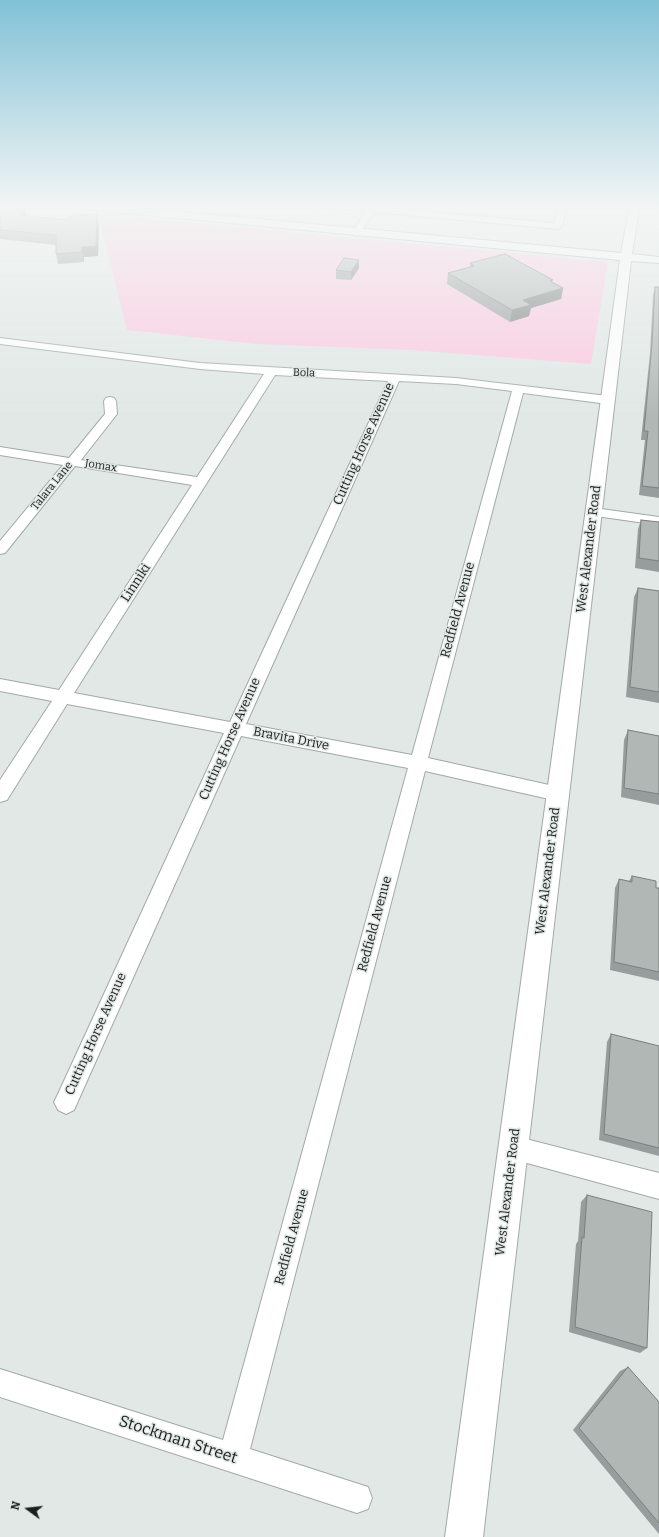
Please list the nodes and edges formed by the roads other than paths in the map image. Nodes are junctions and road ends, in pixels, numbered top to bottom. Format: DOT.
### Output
graph roads {
  1 [pos="624,276"];
  2 [pos="0,342"];
  3 [pos="272,372"];
  4 [pos="395,377"];
  5 [pos="518,389"];
  6 [pos="608,400"];
  7 [pos="110,401"];
  8 [pos="0,451"];
  9 [pos="72,462"];
  10 [pos="201,482"];
  11 [pos="595,506"];
  12 [pos="659,510"];
  13 [pos="659,521"];
  14 [pos="0,550"];
  15 [pos="0,684"];
  16 [pos="63,696"];
  17 [pos="235,728"];
  18 [pos="418,763"];
  19 [pos="558,794"];
  20 [pos="0,796"];
  21 [pos="66,1102"];
  22 [pos="514,1148"];
  23 [pos="659,1186"];
  24 [pos="0,1383"];
  25 [pos="233,1458"];
  26 [pos="357,1498"];
  27 [pos="464,1537"];
  1 -- 6 [label="main road, West Alexander Road"];
  2 -- 3 [label="street, Bola"];
  3 -- 4 [label="street, Bola"];
  3 -- 10 [label="street, Linniki"];
  4 -- 5 [label="street, Bola"];
  4 -- 17 [label="street, Cutting Horse Avenue"];
  5 -- 6 [label="street, Bola"];
  5 -- 18 [label="street, Redfield Avenue"];
  6 -- 11 [label="main road, West Alexander Road"];
  7 -- 9 [label="street, Talara Lane"];
  8 -- 9 [label="street, Jomax"];
  9 -- 10 [label="street, Jomax"];
  9 -- 14 [label="street, Talara Lane"];
  10 -- 16 [label="street, Linniki"];
  11 -- 12 [label="street"];
  11 -- 13 [label="street"];
  11 -- 19 [label="main road, West Alexander Road"];
  15 -- 16 [label="street, Bravita Drive"];
  16 -- 17 [label="street, Bravita Drive"];
  16 -- 20 [label="street, Linniki"];
  17 -- 18 [label="street, Bravita Drive"];
  17 -- 21 [label="street, Cutting Horse Avenue"];
  18 -- 19 [label="street, Bravita Drive"];
  18 -- 25 [label="street, Redfield Avenue"];
  19 -- 22 [label="main road, West Alexander Road"];
  22 -- 23 [label="street"];
  22 -- 27 [label="main road, West Alexander Road"];
  24 -- 25 [label="street, Stockman Street"];
  25 -- 26 [label="street, Stockman Street"];
}
